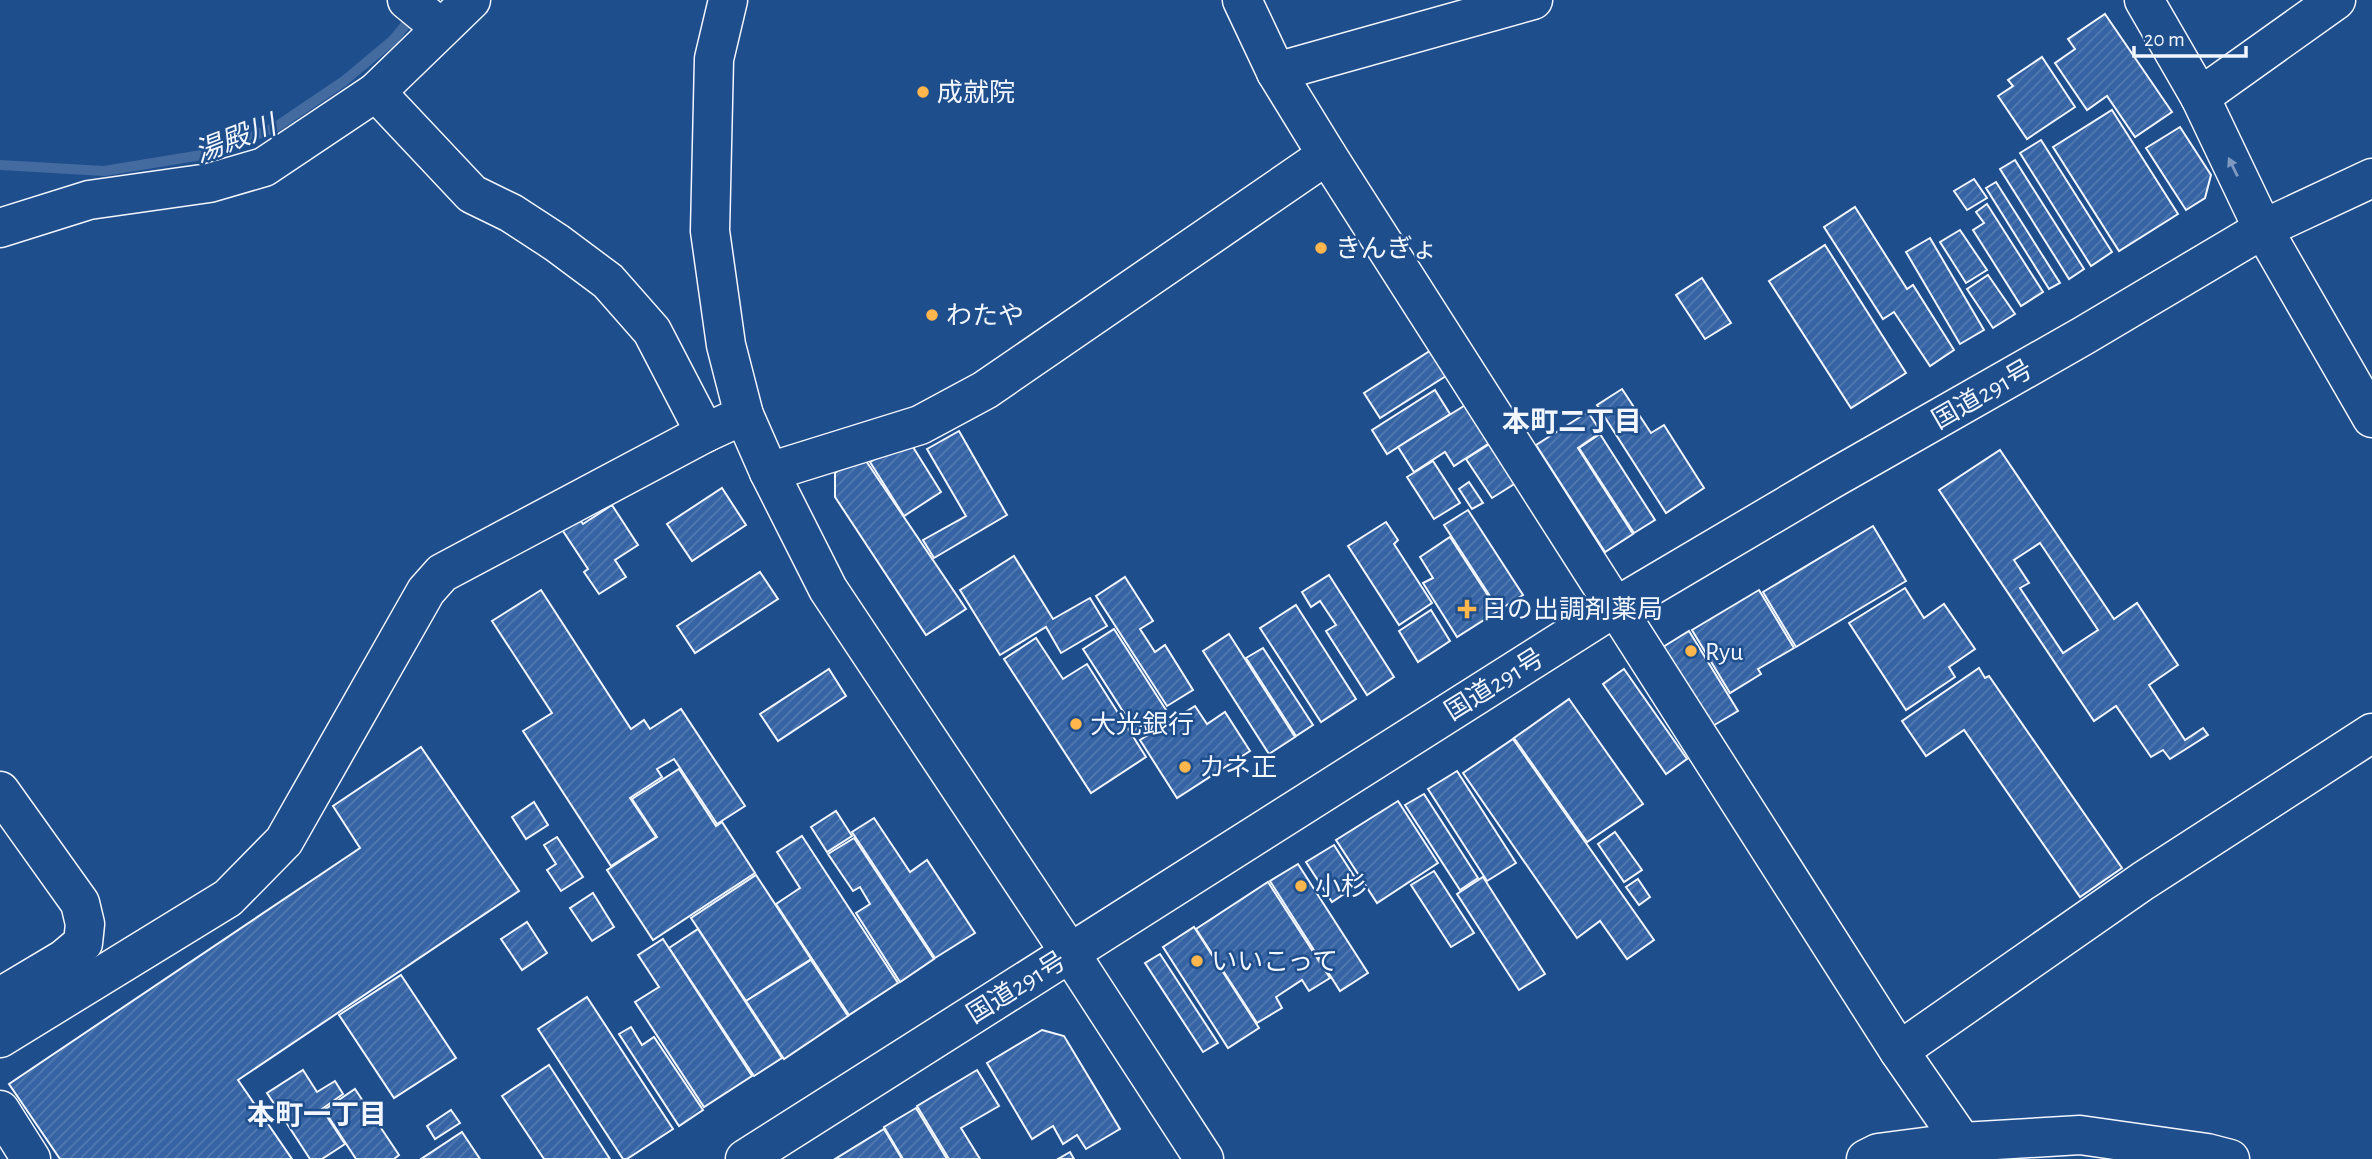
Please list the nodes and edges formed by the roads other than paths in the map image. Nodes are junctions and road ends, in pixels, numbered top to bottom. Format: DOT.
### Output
graph roads {
  1 [pos="471,0"];
  2 [pos="728,0"];
  3 [pos="1242,0"];
  4 [pos="1533,0"];
  5 [pos="2144,0"];
  6 [pos="2336,0"];
  7 [pos="423,13"];
  8 [pos="1276,72"];
  9 [pos="376,92"];
  10 [pos="2200,97"];
  11 [pos="1327,155"];
  12 [pos="2372,178"];
  13 [pos="0,228"];
  14 [pos="2263,229"];
  15 [pos="744,415"];
  16 [pos="2372,418"];
  17 [pos="705,433"];
  18 [pos="769,472"];
  19 [pos="1617,606"];
  20 [pos="2372,733"];
  21 [pos="0,791"];
  22 [pos="1070,953"];
  23 [pos="0,997"];
  24 [pos="0,1038"];
  25 [pos="1899,1051"];
  26 [pos="0,1110"];
  27 [pos="1962,1142"];
  28 [pos="31,1159"];
  29 [pos="745,1159"];
  30 [pos="1203,1159"];
  31 [pos="1866,1159"];
  32 [pos="2230,1159"];
  1 -- 7 [label="main road"];
  2 -- 15 [label="main road"];
  3 -- 8 [label="main road"];
  4 -- 8 [label="main road"];
  5 -- 10 [label="main road"];
  6 -- 10 [label="main road"];
  7 -- 9 [label="main road"];
  8 -- 11 [label="main road"];
  9 -- 13 [label="main road"];
  9 -- 17 [label="main road"];
  14 -- 10 [label="main road, one-way"];
  11 -- 18 [label="main road"];
  11 -- 19 [label="main road"];
  12 -- 14 [label="main road, 国道291号"];
  14 -- 16 [label="main road"];
  14 -- 19 [label="main road, 国道291号"];
  15 -- 17 [label="main road"];
  15 -- 18 [label="main road"];
  17 -- 24 [label="main road"];
  18 -- 22 [label="main road"];
  19 -- 22 [label="main road, 国道291号"];
  19 -- 25 [label="main road"];
  20 -- 25 [label="main road"];
  21 -- 23 [label="main road"];
  22 -- 29 [label="main road, 国道291号"];
  22 -- 30 [label="main road"];
  25 -- 27 [label="main road"];
  26 -- 28 [label="main road"];
  27 -- 31 [label="main road"];
  27 -- 32 [label="main road"];
}
